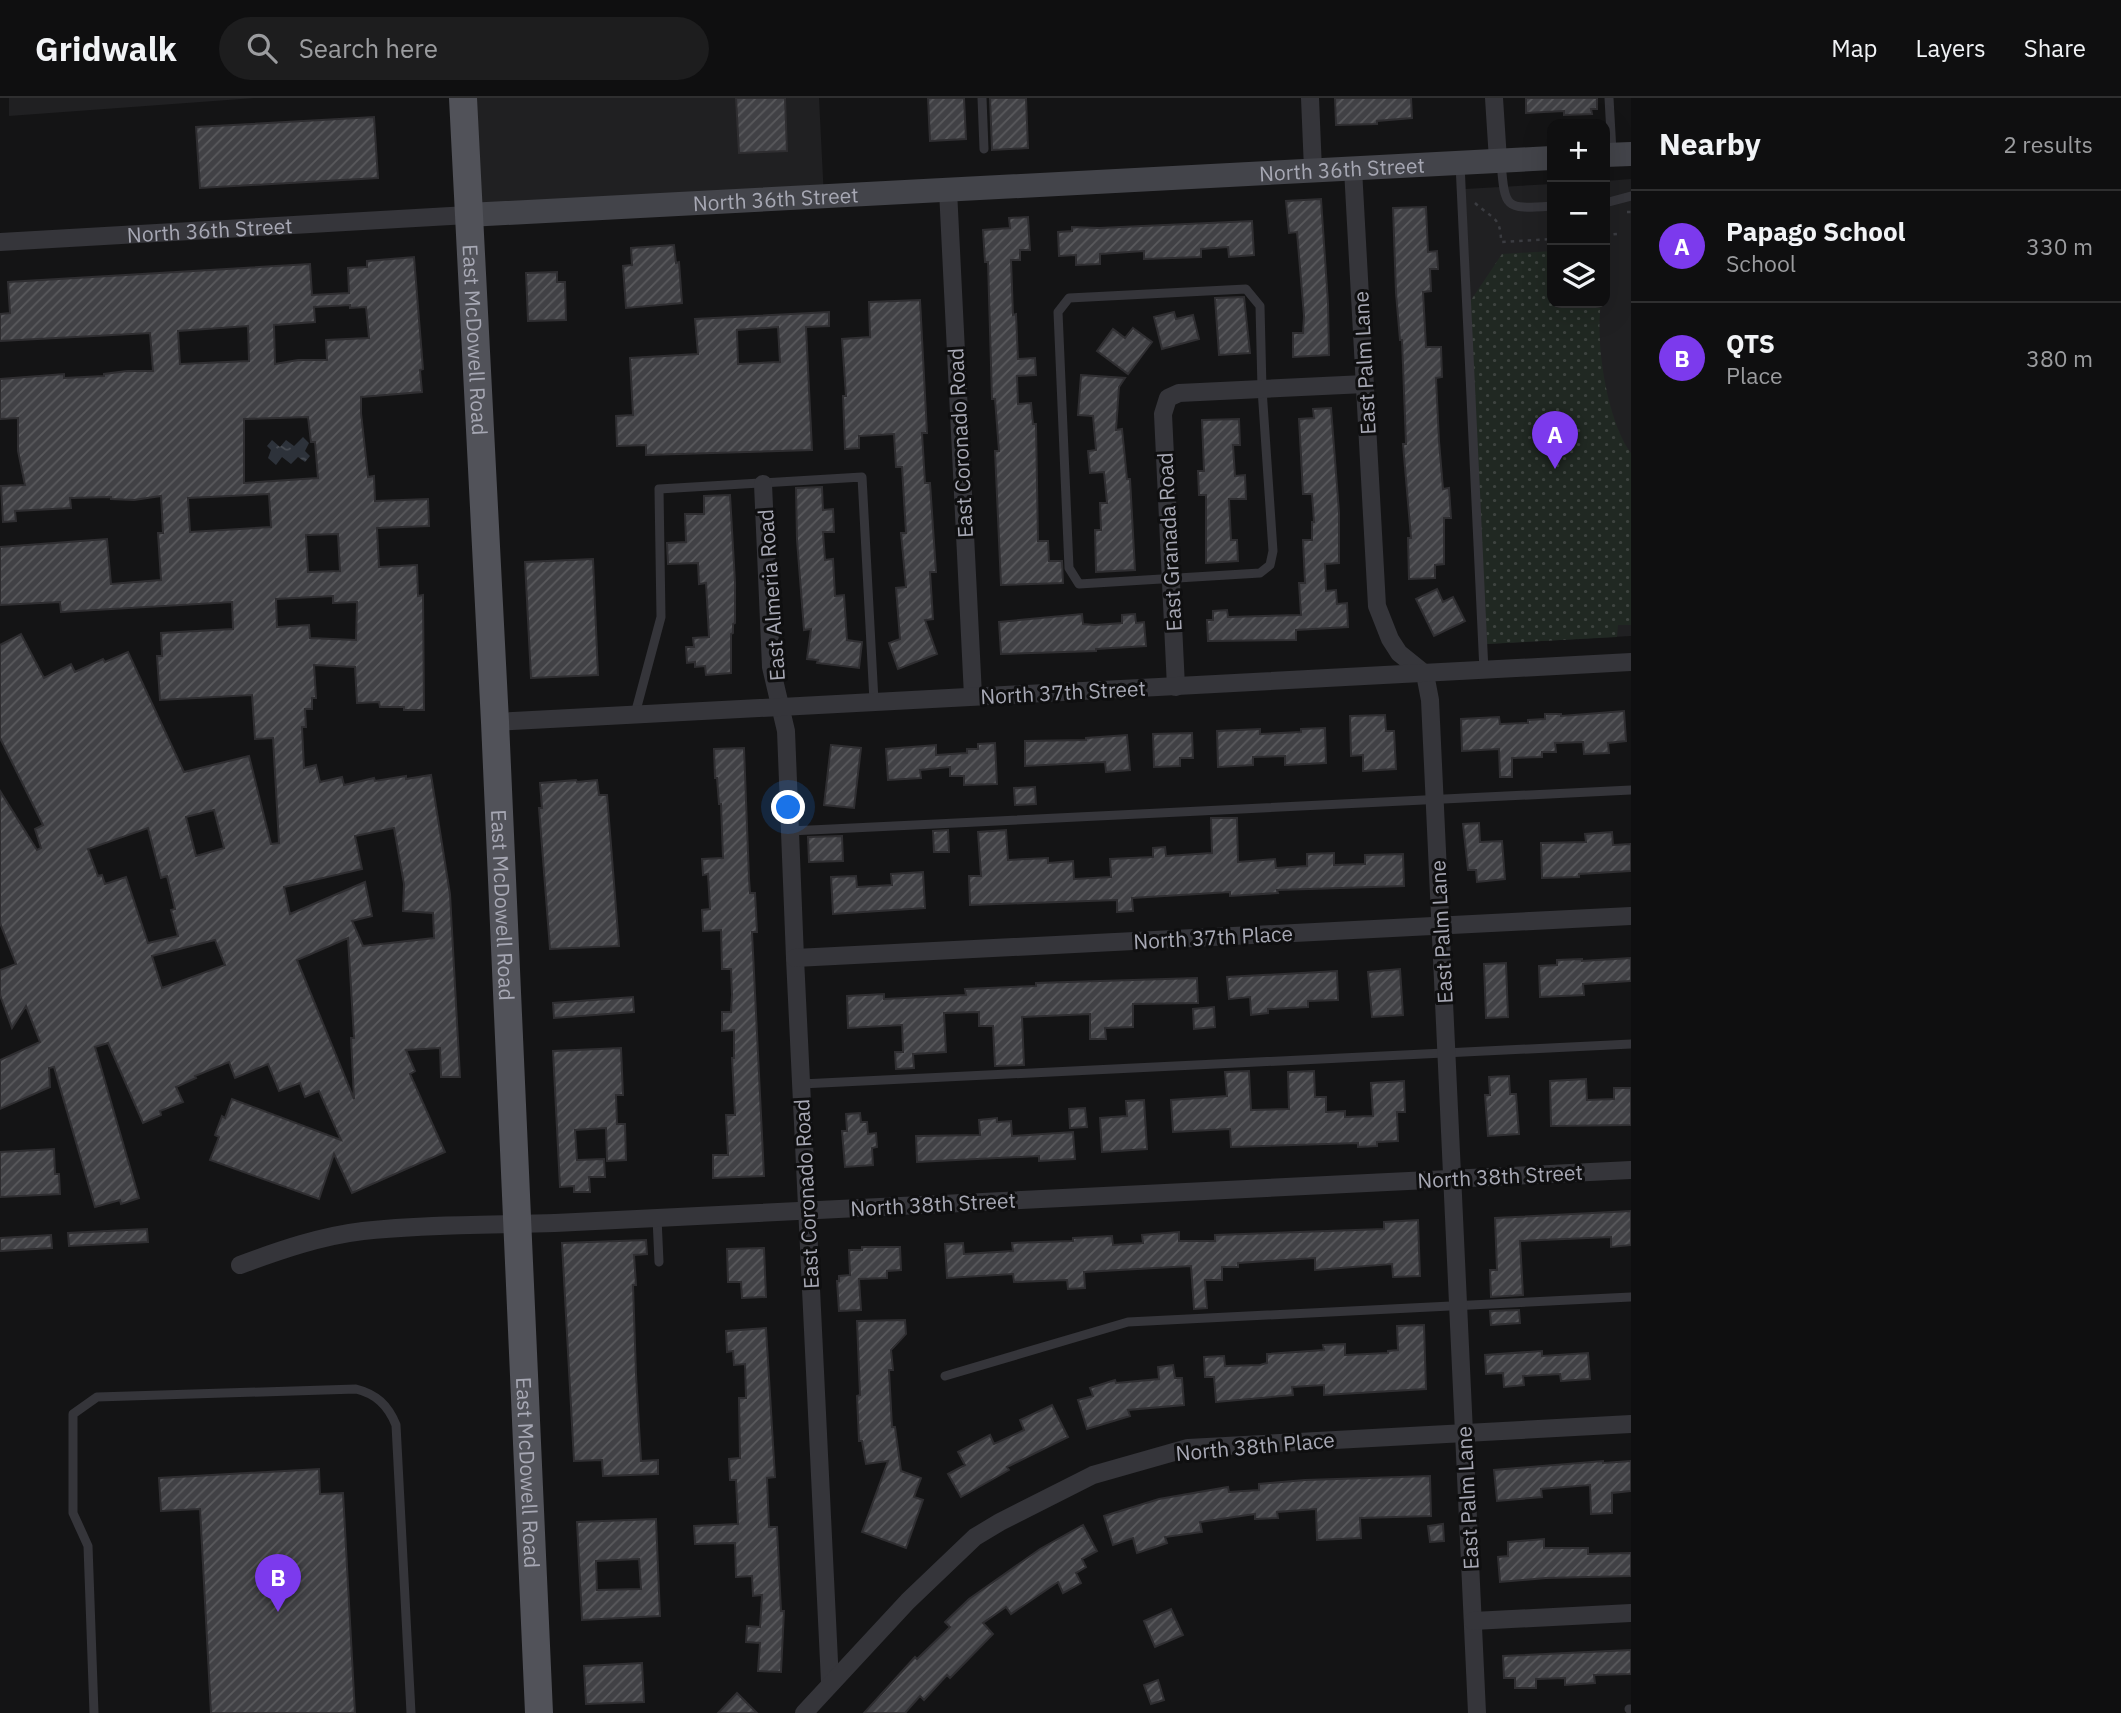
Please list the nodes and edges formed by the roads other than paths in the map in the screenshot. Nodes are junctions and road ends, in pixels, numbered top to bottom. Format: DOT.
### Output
graph roads {
  1 [pos="463,98"];
  2 [pos="982,98"];
  3 [pos="1310,98"];
  4 [pos="1494,98"];
  5 [pos="1609,98"];
  6 [pos="984,149"];
  7 [pos="1616,155"];
  8 [pos="1547,158"];
  9 [pos="1499,160"];
  10 [pos="1460,163"];
  11 [pos="1353,169"];
  12 [pos="1313,170"];
  13 [pos="948,190"];
  14 [pos="1631,196"];
  15 [pos="1610,202"];
  16 [pos="1547,206"];
  17 [pos="468,215"];
  18 [pos="0,242"];
  19 [pos="1365,384"];
  20 [pos="1262,389"];
  21 [pos="763,484"];
  22 [pos="1171,578"];
  23 [pos="1631,662"];
  24 [pos="1484,671"];
  25 [pos="1425,674"];
  26 [pos="1176,687"];
  27 [pos="973,696"];
  28 [pos="874,701"];
  29 [pos="780,706"];
  30 [pos="635,714"];
  31 [pos="495,722"];
  32 [pos="1631,790"];
  33 [pos="1435,799"];
  34 [pos="790,831"];
  35 [pos="1631,916"];
  36 [pos="1440,926"];
  37 [pos="794,958"];
  38 [pos="1631,1044"];
  39 [pos="1446,1053"];
  40 [pos="801,1084"];
  41 [pos="1631,1170"];
  42 [pos="1452,1178"];
  43 [pos="807,1210"];
  44 [pos="657,1218"];
  45 [pos="516,1224"];
  46 [pos="659,1262"];
  47 [pos="240,1265"];
  48 [pos="1631,1297"];
  49 [pos="1458,1306"];
  50 [pos="945,1376"];
  51 [pos="1631,1424"];
  52 [pos="1464,1432"];
  53 [pos="1631,1614"];
  54 [pos="1473,1620"];
  55 [pos="830,1682"];
  56 [pos="94,1713"];
  57 [pos="411,1713"];
  58 [pos="539,1713"];
  59 [pos="804,1713"];
  60 [pos="1477,1713"];
  1 -- 17 [label="main road, East McDowell Road"];
  2 -- 6 [label="lane"];
  3 -- 12 [label="street"];
  4 -- 9 [label="street"];
  5 -- 7 [label="lane"];
  8 -- 9 [label="main road, North 36th Street"];
  9 -- 10 [label="main road, North 36th Street"];
  9 -- 16 [label="lane"];
  10 -- 11 [label="main road, North 36th Street"];
  10 -- 24 [label="lane"];
  11 -- 12 [label="main road, North 36th Street"];
  11 -- 19 [label="street, East Palm Lane"];
  12 -- 13 [label="main road, North 36th Street"];
  13 -- 17 [label="main road, North 36th Street"];
  13 -- 27 [label="street, East Coronado Road"];
  14 -- 15 [label="lane"];
  17 -- 18 [label="street, North 36th Street"];
  17 -- 31 [label="main road, East McDowell Road"];
  19 -- 20 [label="street"];
  19 -- 25 [label="street, East Palm Lane"];
  20 -- 22 [label="street, East Granada Road"];
  20 -- 22 [label="lane"];
  20 -- 22 [label="lane"];
  21 -- 28 [label="lane"];
  21 -- 29 [label="street, East Almeria Road"];
  21 -- 30 [label="lane"];
  22 -- 26 [label="street, East Granada Road"];
  23 -- 24 [label="street, North 37th Street"];
  24 -- 25 [label="street, North 37th Street"];
  25 -- 26 [label="street, North 37th Street"];
  25 -- 33 [label="street, East Palm Lane"];
  26 -- 27 [label="street, North 37th Street"];
  27 -- 28 [label="street, North 37th Street"];
  28 -- 29 [label="street, North 37th Street"];
  29 -- 30 [label="street, North 37th Street"];
  29 -- 34 [label="street, East Coronado Road"];
  30 -- 31 [label="street, North 37th Street"];
  31 -- 45 [label="main road, East McDowell Road"];
  32 -- 33 [label="lane"];
  33 -- 34 [label="lane"];
  33 -- 36 [label="street, East Palm Lane"];
  34 -- 37 [label="street, East Coronado Road"];
  35 -- 36 [label="street, North 37th Place"];
  36 -- 37 [label="street, North 37th Place"];
  36 -- 39 [label="street, East Palm Lane"];
  37 -- 40 [label="street, East Coronado Road"];
  38 -- 39 [label="lane"];
  39 -- 40 [label="lane"];
  39 -- 42 [label="street, East Palm Lane"];
  40 -- 43 [label="street, East Coronado Road"];
  41 -- 42 [label="street, North 38th Street"];
  42 -- 43 [label="street, North 38th Street"];
  42 -- 49 [label="street, East Palm Lane"];
  43 -- 44 [label="street, North 38th Street"];
  43 -- 55 [label="street, East Coronado Road"];
  44 -- 45 [label="street, North 38th Street"];
  44 -- 46 [label="lane"];
  45 -- 47 [label="street, North 38th Street"];
  45 -- 58 [label="main road, East McDowell Road"];
  48 -- 49 [label="lane"];
  49 -- 50 [label="lane"];
  49 -- 52 [label="street, East Palm Lane"];
  51 -- 52 [label="street, North 38th Place"];
  52 -- 54 [label="street, East Palm Lane"];
  52 -- 55 [label="street, North 38th Place"];
  53 -- 54 [label="street"];
  54 -- 60 [label="street, East Palm Lane"];
  55 -- 59 [label="street, North 38th Place"];
  56 -- 57 [label="lane"];
}
